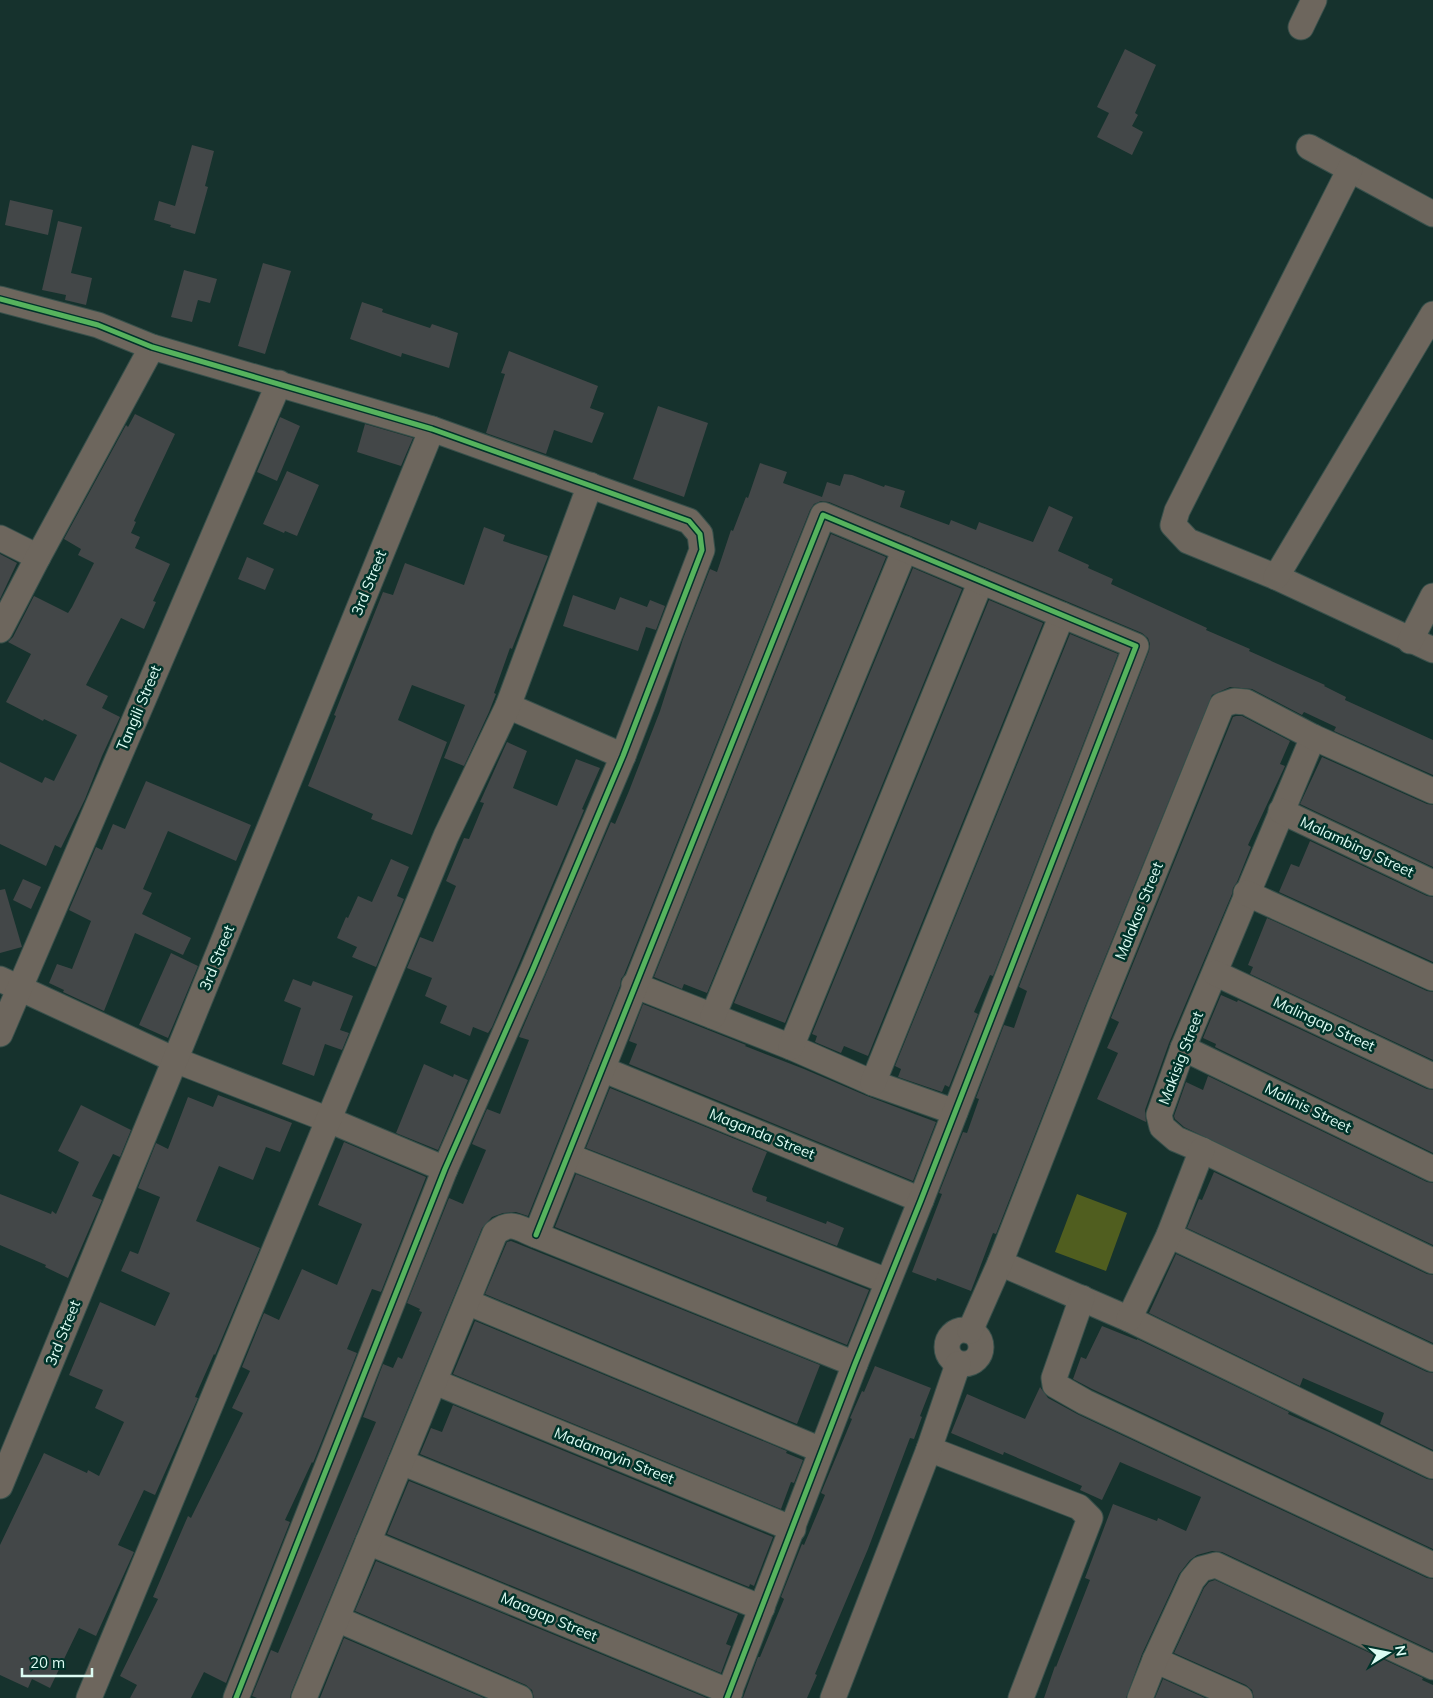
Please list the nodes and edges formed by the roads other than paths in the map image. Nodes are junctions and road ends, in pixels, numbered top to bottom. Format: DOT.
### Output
graph roads {
  1 [pos="1314,0"];
  2 [pos="1301,27"];
  3 [pos="1309,147"];
  4 [pos="1350,169"];
  5 [pos="1433,214"];
  6 [pos="0,299"];
  7 [pos="1433,314"];
  8 [pos="152,347"];
  9 [pos="279,383"];
  10 [pos="432,429"];
  11 [pos="590,485"];
  12 [pos="0,538"];
  13 [pos="905,549"];
  14 [pos="38,556"];
  15 [pos="1276,578"];
  16 [pos="981,581"];
  17 [pos="1433,596"];
  18 [pos="1062,615"];
  19 [pos="0,630"];
  20 [pos="1410,641"];
  21 [pos="1433,650"];
  22 [pos="508,706"];
  23 [pos="1313,737"];
  24 [pos="623,756"];
  25 [pos="1433,791"];
  26 [pos="1280,811"];
  27 [pos="1433,883"];
  28 [pos="1246,893"];
  29 [pos="1215,973"];
  30 [pos="1433,978"];
  31 [pos="9,984"];
  32 [pos="634,985"];
  33 [pos="713,1016"];
  34 [pos="0,1034"];
  35 [pos="791,1047"];
  36 [pos="1183,1048"];
  37 [pos="175,1060"];
  38 [pos="602,1069"];
  39 [pos="1433,1076"];
  40 [pos="873,1083"];
  41 [pos="955,1112"];
  42 [pos="329,1120"];
  43 [pos="1202,1150"];
  44 [pos="568,1156"];
  45 [pos="445,1169"];
  46 [pos="1433,1169"];
  47 [pos="921,1200"];
  48 [pos="536,1235"];
  49 [pos="1169,1235"];
  50 [pos="1433,1261"];
  51 [pos="1000,1263"];
  52 [pos="887,1282"];
  53 [pos="1082,1298"];
  54 [pos="467,1302"];
  55 [pos="1129,1319"];
  56 [pos="1433,1359"];
  57 [pos="855,1364"];
  58 [pos="435,1382"];
  59 [pos="929,1449"];
  60 [pos="821,1450"];
  61 [pos="401,1462"];
  62 [pos="1433,1466"];
  63 [pos="0,1486"];
  64 [pos="792,1529"];
  65 [pos="368,1542"];
  66 [pos="1433,1565"];
  67 [pos="762,1608"];
  68 [pos="337,1619"];
  69 [pos="1155,1660"];
  70 [pos="1433,1668"];
  71 [pos="729,1695"];
  72 [pos="89,1698"];
  73 [pos="236,1698"];
  74 [pos="304,1698"];
  75 [pos="520,1698"];
  76 [pos="833,1698"];
  77 [pos="1021,1698"];
  78 [pos="1140,1698"];
  79 [pos="1240,1698"];
  1 -- 2 [label="street"];
  3 -- 4 [label="street"];
  4 -- 5 [label="street"];
  4 -- 15 [label="street"];
  6 -- 8 [label="street"];
  7 -- 15 [label="street"];
  8 -- 9 [label="street"];
  8 -- 14 [label="street"];
  9 -- 10 [label="street"];
  9 -- 31 [label="street, Tangili Street"];
  10 -- 11 [label="street"];
  10 -- 37 [label="street, 3rd Street"];
  11 -- 22 [label="street"];
  11 -- 24 [label="street"];
  12 -- 14 [label="street"];
  13 -- 16 [label="street"];
  13 -- 32 [label="street"];
  13 -- 33 [label="street"];
  14 -- 19 [label="street"];
  15 -- 20 [label="street"];
  16 -- 18 [label="street"];
  16 -- 35 [label="street"];
  17 -- 20 [label="street"];
  18 -- 40 [label="street"];
  18 -- 41 [label="street"];
  20 -- 21 [label="street"];
  22 -- 24 [label="street"];
  22 -- 42 [label="street"];
  23 -- 25 [label="street, Malakas Street"];
  23 -- 26 [label="street, Makisig Street"];
  23 -- 51 [label="street, Malakas Street"];
  24 -- 45 [label="street"];
  26 -- 27 [label="street, Malambing Street"];
  26 -- 28 [label="street, Makisig Street"];
  28 -- 29 [label="street, Makisig Street"];
  28 -- 30 [label="street"];
  29 -- 36 [label="street, Makisig Street"];
  29 -- 39 [label="street, Malingap Street"];
  31 -- 34 [label="street, Tangili Street"];
  31 -- 37 [label="street"];
  32 -- 33 [label="street"];
  32 -- 38 [label="street"];
  33 -- 35 [label="street"];
  35 -- 40 [label="street"];
  36 -- 43 [label="street, Makisig Street"];
  36 -- 46 [label="street, Malinis Street"];
  37 -- 42 [label="street"];
  37 -- 63 [label="street, 3rd Street"];
  38 -- 44 [label="street"];
  38 -- 47 [label="street, Maganda Street"];
  40 -- 41 [label="street"];
  41 -- 47 [label="street"];
  42 -- 45 [label="street"];
  42 -- 72 [label="street"];
  43 -- 49 [label="street"];
  43 -- 50 [label="street, Makisig Street"];
  44 -- 48 [label="street"];
  44 -- 52 [label="street"];
  45 -- 73 [label="street"];
  47 -- 52 [label="street"];
  48 -- 54 [label="street"];
  48 -- 57 [label="street"];
  49 -- 55 [label="street"];
  49 -- 56 [label="street"];
  51 -- 53 [label="street"];
  51 -- 59 [label="street, Malakas Street"];
  52 -- 57 [label="street"];
  53 -- 55 [label="street"];
  53 -- 66 [label="street"];
  54 -- 58 [label="street"];
  54 -- 60 [label="street"];
  55 -- 62 [label="street"];
  57 -- 60 [label="street"];
  58 -- 61 [label="street"];
  58 -- 64 [label="street, Madamayin Street"];
  59 -- 76 [label="street"];
  59 -- 77 [label="street"];
  60 -- 64 [label="street"];
  61 -- 65 [label="street"];
  61 -- 67 [label="street"];
  64 -- 67 [label="street"];
  65 -- 68 [label="street"];
  65 -- 71 [label="street, Maagap Street"];
  67 -- 71 [label="street"];
  68 -- 74 [label="street"];
  68 -- 75 [label="street"];
  69 -- 70 [label="street"];
  69 -- 78 [label="street"];
  69 -- 79 [label="street"];
}
